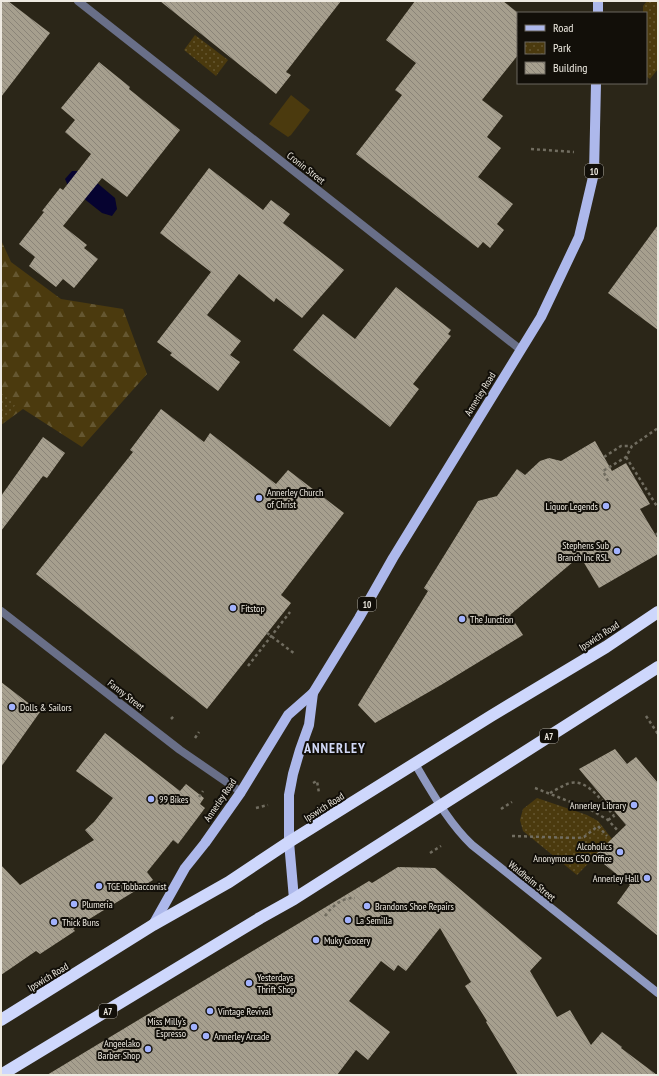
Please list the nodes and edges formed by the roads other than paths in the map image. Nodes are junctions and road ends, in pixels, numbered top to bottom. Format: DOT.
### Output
graph roads {
  1 [pos="78,1"];
  2 [pos="598,1"];
  3 [pos="598,12"];
  4 [pos="596,84"];
  5 [pos="521,350"];
  6 [pos="1,611"];
  7 [pos="658,612"];
  8 [pos="658,667"];
  9 [pos="313,693"];
  10 [pos="415,764"];
  11 [pos="241,792"];
  12 [pos="440,806"];
  13 [pos="289,842"];
  14 [pos="294,899"];
  15 [pos="153,925"];
  16 [pos="658,993"];
  17 [pos="1,1020"];
  18 [pos="2,1075"];
  1 -- 5 [label="street, Cronin Street"];
  2 -- 3 [label="main road"];
  4 -- 5 [label="main road, Annerley Road / 10"];
  5 -- 9 [label="main road, Annerley Road / 10"];
  6 -- 11 [label="street, Fanny Street"];
  7 -- 10 [label="highway, Ipswich Road"];
  8 -- 12 [label="highway, A7"];
  9 -- 11 [label="main road, Annerley Road / 10"];
  9 -- 13 [label="main road, Annerley Road / 10"];
  10 -- 12 [label="street, Waldheim Street"];
  10 -- 13 [label="highway, Ipswich Road"];
  11 -- 15 [label="main road, Annerley Road / 10"];
  12 -- 14 [label="highway, A7"];
  12 -- 16 [label="street, Waldheim Street"];
  13 -- 14 [label="main road, Annerley Road / 10"];
  13 -- 15 [label="highway, Ipswich Road"];
  14 -- 18 [label="highway, A7"];
  15 -- 17 [label="highway, Ipswich Road"];
}
